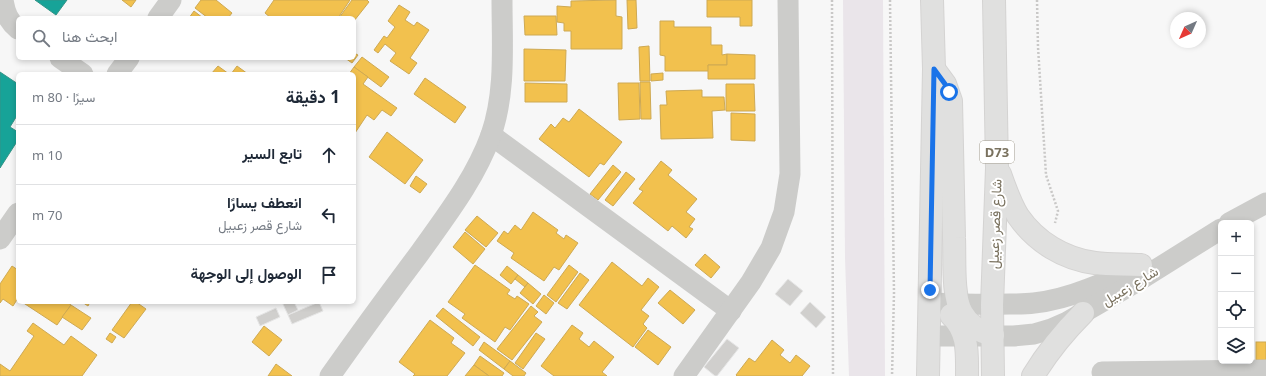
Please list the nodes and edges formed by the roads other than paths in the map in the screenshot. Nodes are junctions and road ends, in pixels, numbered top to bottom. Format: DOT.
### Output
graph roads {
  1 [pos="4,0"];
  2 [pos="171,0"];
  3 [pos="502,0"];
  4 [pos="788,0"];
  5 [pos="932,0"];
  6 [pos="994,0"];
  7 [pos="159,16"];
  8 [pos="16,27"];
  9 [pos="63,60"];
  10 [pos="128,60"];
  11 [pos="934,69"];
  12 [pos="80,72"];
  13 [pos="118,72"];
  14 [pos="491,135"];
  15 [pos="997,168"];
  16 [pos="1266,203"];
  17 [pos="16,216"];
  18 [pos="1234,220"];
  19 [pos="1218,227"];
  20 [pos="1218,229"];
  21 [pos="0,238"];
  22 [pos="1141,265"];
  23 [pos="930,304"];
  24 [pos="958,304"];
  25 [pos="992,305"];
  26 [pos="731,311"];
  27 [pos="1083,313"];
  28 [pos="929,336"];
  29 [pos="965,336"];
  30 [pos="993,336"];
  31 [pos="1266,370"];
  32 [pos="1102,372"];
  33 [pos="330,376"];
  34 [pos="684,376"];
  35 [pos="928,376"];
  36 [pos="967,376"];
  37 [pos="993,376"];
  38 [pos="1033,376"];
  1 -- 8 [label="street"];
  2 -- 7 [label="street"];
  3 -- 14 [label="street"];
  4 -- 26 [label="street"];
  5 -- 11 [label="main road"];
  6 -- 15 [label="main road, شارع قصر زعبيل / D73"];
  9 -- 12 [label="street"];
  10 -- 13 [label="street"];
  11 -- 23 [label="main road"];
  11 -- 24 [label="main road"];
  14 -- 26 [label="street"];
  14 -- 33 [label="street"];
  15 -- 22 [label="main road"];
  15 -- 25 [label="main road, شارع قصر زعبيل / D73"];
  16 -- 18 [label="street, شارع زعبيل"];
  17 -- 21 [label="street"];
  19 -- 22 [label="street, شارع زعبيل"];
  20 -- 27 [label="street, شارع زعبيل"];
  22 -- 25 [label="street, شارع زعبيل"];
  23 -- 24 [label="street, شارع زعبيل"];
  23 -- 28 [label="main road"];
  23 -- 29 [label="main road"];
  24 -- 25 [label="street, شارع زعبيل"];
  24 -- 30 [label="main road"];
  25 -- 30 [label="main road, شارع قصر زعبيل / D73"];
  26 -- 34 [label="street"];
  27 -- 30 [label="street, شارع زعبيل"];
  27 -- 38 [label="main road"];
  28 -- 29 [label="street, شارع زعبيل"];
  28 -- 35 [label="main road"];
  29 -- 30 [label="street, شارع زعبيل"];
  29 -- 36 [label="main road"];
  30 -- 37 [label="main road, شارع قصر زعبيل / D73"];
  31 -- 32 [label="street"];
}
